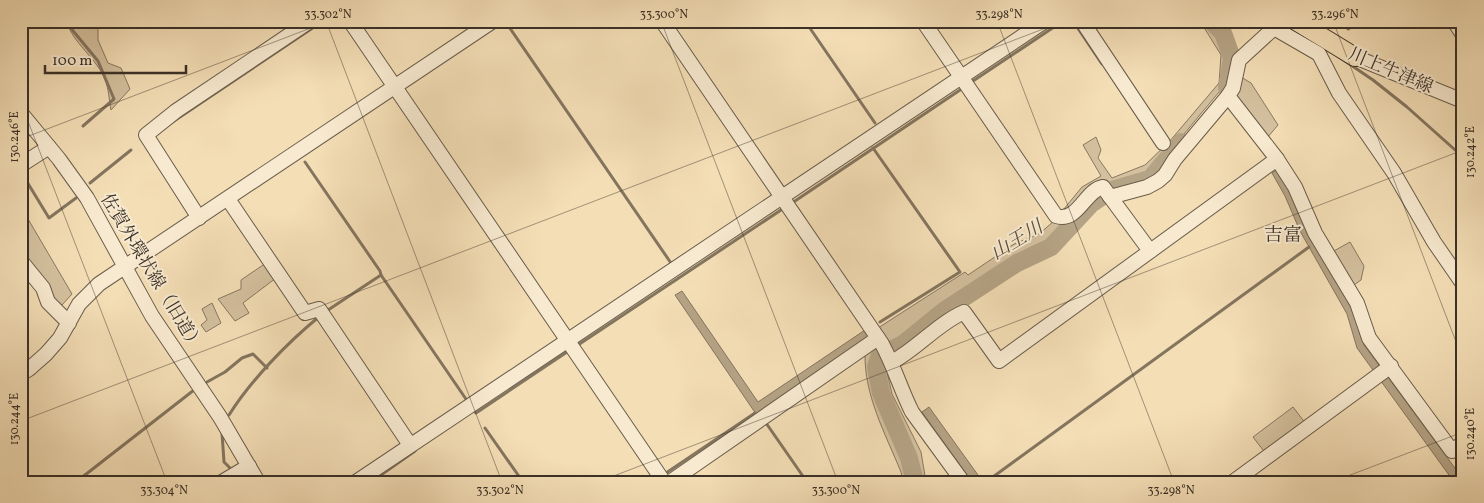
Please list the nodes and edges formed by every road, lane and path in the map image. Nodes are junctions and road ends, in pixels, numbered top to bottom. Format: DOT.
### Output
graph roads {
  1 [pos="310,21"];
  2 [pos="350,21"];
  3 [pos="493,21"];
  4 [pos="662,21"];
  5 [pos="923,21"];
  6 [pos="1045,21"];
  7 [pos="1082,21"];
  8 [pos="1296,21"];
  9 [pos="1454,21"];
  10 [pos="1276,24"];
  11 [pos="1463,35"];
  12 [pos="1355,57"];
  13 [pos="961,77"];
  14 [pos="395,87"];
  15 [pos="1228,96"];
  16 [pos="1463,101"];
  17 [pos="21,113"];
  18 [pos="1163,144"];
  19 [pos="49,147"];
  20 [pos="1277,159"];
  21 [pos="21,165"];
  22 [pos="1107,192"];
  23 [pos="782,197"];
  24 [pos="228,199"];
  25 [pos="199,218"];
  26 [pos="1150,252"];
  27 [pos="21,261"];
  28 [pos="126,267"];
  29 [pos="1463,284"];
  30 [pos="69,323"];
  31 [pos="568,340"];
  32 [pos="880,341"];
  33 [pos="892,362"];
  34 [pos="1384,371"];
  35 [pos="21,374"];
  36 [pos="1463,442"];
  37 [pos="410,445"];
  38 [pos="235,474"];
  39 [pos="258,482"];
  40 [pos="356,482"];
  41 [pos="664,482"];
  42 [pos="670,482"];
  43 [pos="963,482"];
  44 [pos="1233,482"];
  1 -- 25 [label="street"];
  2 -- 14 [label="street"];
  3 -- 14 [label="street"];
  4 -- 23 [label="street"];
  5 -- 13 [label="street"];
  6 -- 13 [label="street"];
  7 -- 18 [label="street"];
  8 -- 12 [label="main road, 川上牛津線"];
  9 -- 11 [label="street"];
  10 -- 15 [label="street"];
  10 -- 29 [label="street"];
  12 -- 16 [label="street, 川上牛津線"];
  13 -- 22 [label="street"];
  13 -- 23 [label="street"];
  14 -- 24 [label="street"];
  14 -- 31 [label="street"];
  15 -- 20 [label="street"];
  15 -- 22 [label="street"];
  17 -- 19 [label="street, 佐賀外環状線（旧道）"];
  19 -- 21 [label="street"];
  19 -- 28 [label="street, 佐賀外環状線（旧道）"];
  20 -- 26 [label="street"];
  20 -- 34 [label="street"];
  22 -- 26 [label="street"];
  23 -- 31 [label="street"];
  23 -- 32 [label="street"];
  24 -- 25 [label="street"];
  24 -- 37 [label="street"];
  25 -- 28 [label="street"];
  26 -- 33 [label="street"];
  27 -- 30 [label="street"];
  28 -- 30 [label="street"];
  28 -- 38 [label="street, 佐賀外環状線（旧道）"];
  30 -- 35 [label="street"];
  31 -- 37 [label="street"];
  31 -- 41 [label="street"];
  32 -- 33 [label="street"];
  32 -- 42 [label="street"];
  33 -- 43 [label="street"];
  34 -- 36 [label="street"];
  34 -- 44 [label="street"];
  37 -- 40 [label="street"];
  38 -- 39 [label="street, 佐賀外環状線（旧道）"];
}
